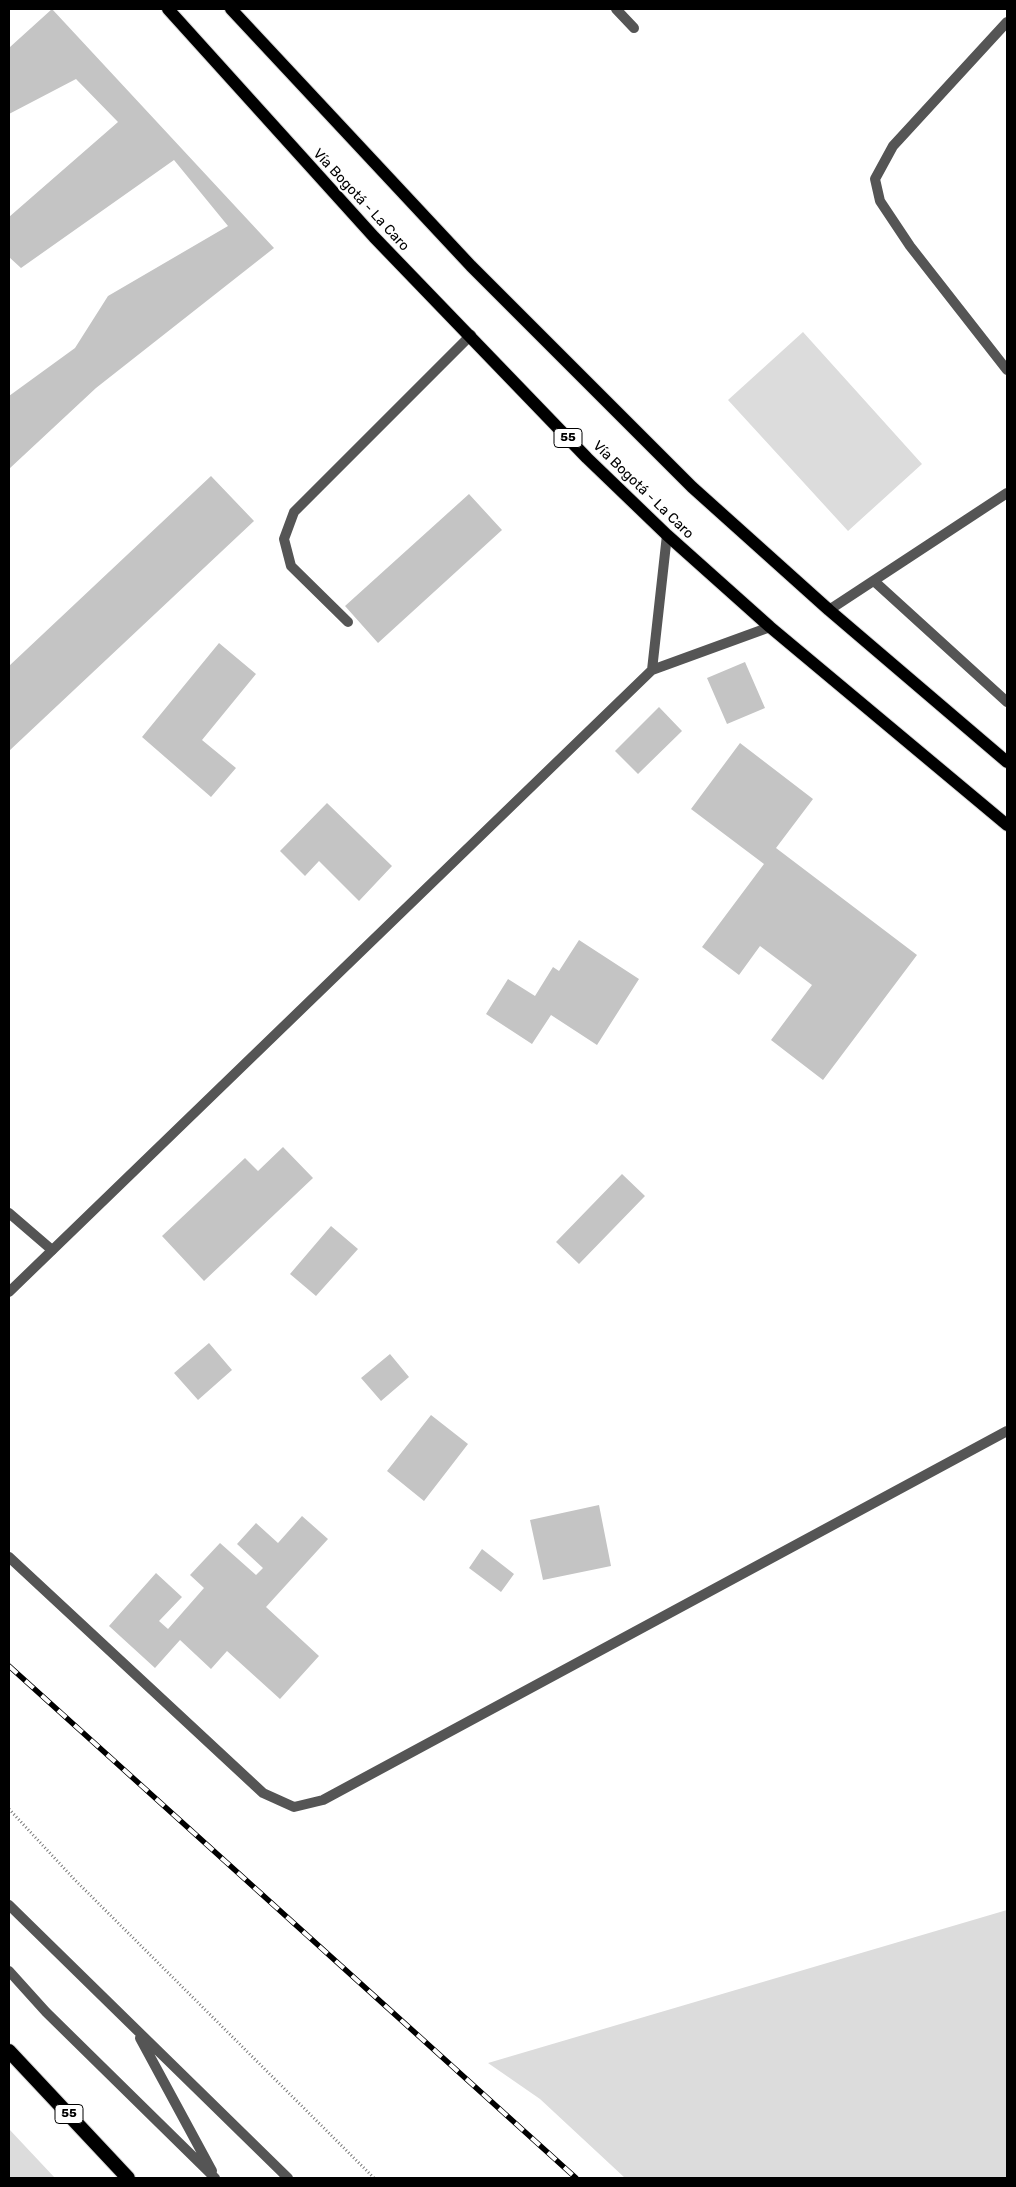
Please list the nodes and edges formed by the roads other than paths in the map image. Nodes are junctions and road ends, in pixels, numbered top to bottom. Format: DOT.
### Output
graph roads {
  1 [pos="168,9"];
  2 [pos="231,9"];
  3 [pos="616,9"];
  4 [pos="1007,22"];
  5 [pos="634,28"];
  6 [pos="471,335"];
  7 [pos="1007,370"];
  8 [pos="1007,494"];
  9 [pos="667,535"];
  10 [pos="874,581"];
  11 [pos="829,610"];
  12 [pos="348,622"];
  13 [pos="770,627"];
  14 [pos="652,670"];
  15 [pos="1007,702"];
  16 [pos="1007,762"];
  17 [pos="1007,825"];
  18 [pos="9,1213"];
  19 [pos="52,1250"];
  20 [pos="9,1292"];
  21 [pos="1007,1431"];
  22 [pos="9,1556"];
  23 [pos="9,1905"];
  24 [pos="9,1971"];
  25 [pos="136,2030"];
  26 [pos="9,2051"];
  27 [pos="128,2178"];
  28 [pos="216,2178"];
  29 [pos="288,2178"];
  1 -- 6 [label="main road, Vía Bogotá - La Caro / 55"];
  2 -- 11 [label="main road"];
  3 -- 5 [label="street"];
  4 -- 7 [label="street"];
  6 -- 9 [label="main road, Vía Bogotá - La Caro / 55"];
  6 -- 12 [label="street"];
  8 -- 10 [label="street"];
  9 -- 13 [label="main road, Vía Bogotá - La Caro / 55"];
  9 -- 14 [label="street"];
  10 -- 11 [label="street"];
  10 -- 15 [label="street"];
  11 -- 16 [label="main road"];
  13 -- 14 [label="street"];
  13 -- 17 [label="main road, Vía Bogotá - La Caro / 55"];
  14 -- 19 [label="street"];
  18 -- 19 [label="street"];
  19 -- 20 [label="street"];
  21 -- 22 [label="street"];
  23 -- 25 [label="street"];
  24 -- 28 [label="street"];
  25 -- 28 [label="street"];
  25 -- 29 [label="street"];
  26 -- 27 [label="highway, 55"];
}
